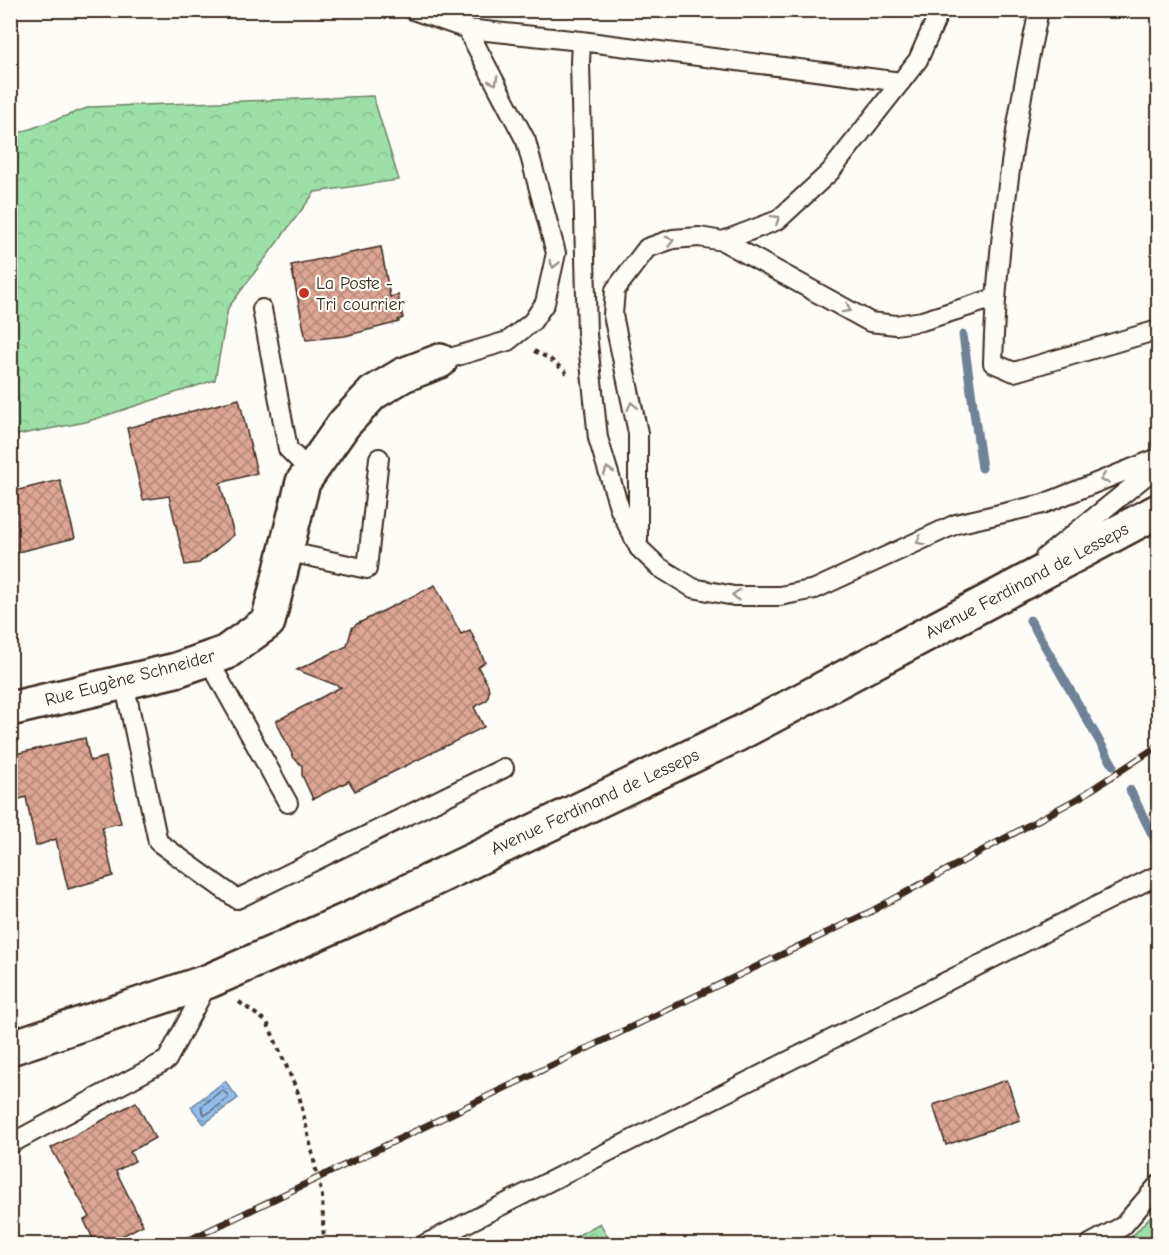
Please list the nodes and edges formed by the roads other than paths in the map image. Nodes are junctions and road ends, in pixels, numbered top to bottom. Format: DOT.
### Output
graph roads {
  1 [pos="413,10"];
  2 [pos="940,10"];
  3 [pos="1039,10"];
  4 [pos="467,29"];
  5 [pos="581,41"];
  6 [pos="901,82"];
  7 [pos="723,241"];
  8 [pos="995,298"];
  9 [pos="262,309"];
  10 [pos="1158,330"];
  11 [pos="440,361"];
  12 [pos="378,458"];
  13 [pos="1158,458"];
  14 [pos="1158,466"];
  15 [pos="311,472"];
  16 [pos="1158,511"];
  17 [pos="639,548"];
  18 [pos="285,551"];
  19 [pos="994,598"];
  20 [pos="208,659"];
  21 [pos="124,682"];
  22 [pos="10,709"];
  23 [pos="504,768"];
  24 [pos="288,803"];
  25 [pos="1158,875"];
  26 [pos="209,981"];
  27 [pos="10,1048"];
  28 [pos="10,1144"];
  29 [pos="1158,1185"];
  30 [pos="425,1245"];
  31 [pos="1090,1245"];
  1 -- 4 [label="lane"];
  2 -- 6 [label="lane"];
  3 -- 8 [label="lane"];
  4 -- 5 [label="lane"];
  4 -- 11 [label="lane, one-way"];
  5 -- 6 [label="lane"];
  17 -- 5 [label="lane, one-way"];
  7 -- 6 [label="lane, one-way"];
  7 -- 8 [label="lane, one-way"];
  17 -- 7 [label="lane, one-way"];
  8 -- 10 [label="lane"];
  9 -- 15 [label="lane"];
  11 -- 15 [label="main road, Rue Eugène Schneider"];
  12 -- 18 [label="lane"];
  13 -- 17 [label="lane, one-way"];
  14 -- 19 [label="lane"];
  15 -- 18 [label="main road, Rue Eugène Schneider"];
  16 -- 19 [label="main road, Avenue Ferdinand de Lesseps"];
  18 -- 20 [label="main road, Rue Eugène Schneider"];
  19 -- 26 [label="main road, Avenue Ferdinand de Lesseps"];
  20 -- 21 [label="main road, Rue Eugène Schneider"];
  20 -- 24 [label="lane"];
  21 -- 22 [label="main road, Rue Eugène Schneider"];
  21 -- 23 [label="lane"];
  25 -- 30 [label="lane"];
  26 -- 27 [label="main road, Avenue Ferdinand de Lesseps"];
  26 -- 28 [label="lane"];
  29 -- 31 [label="lane"];
}
